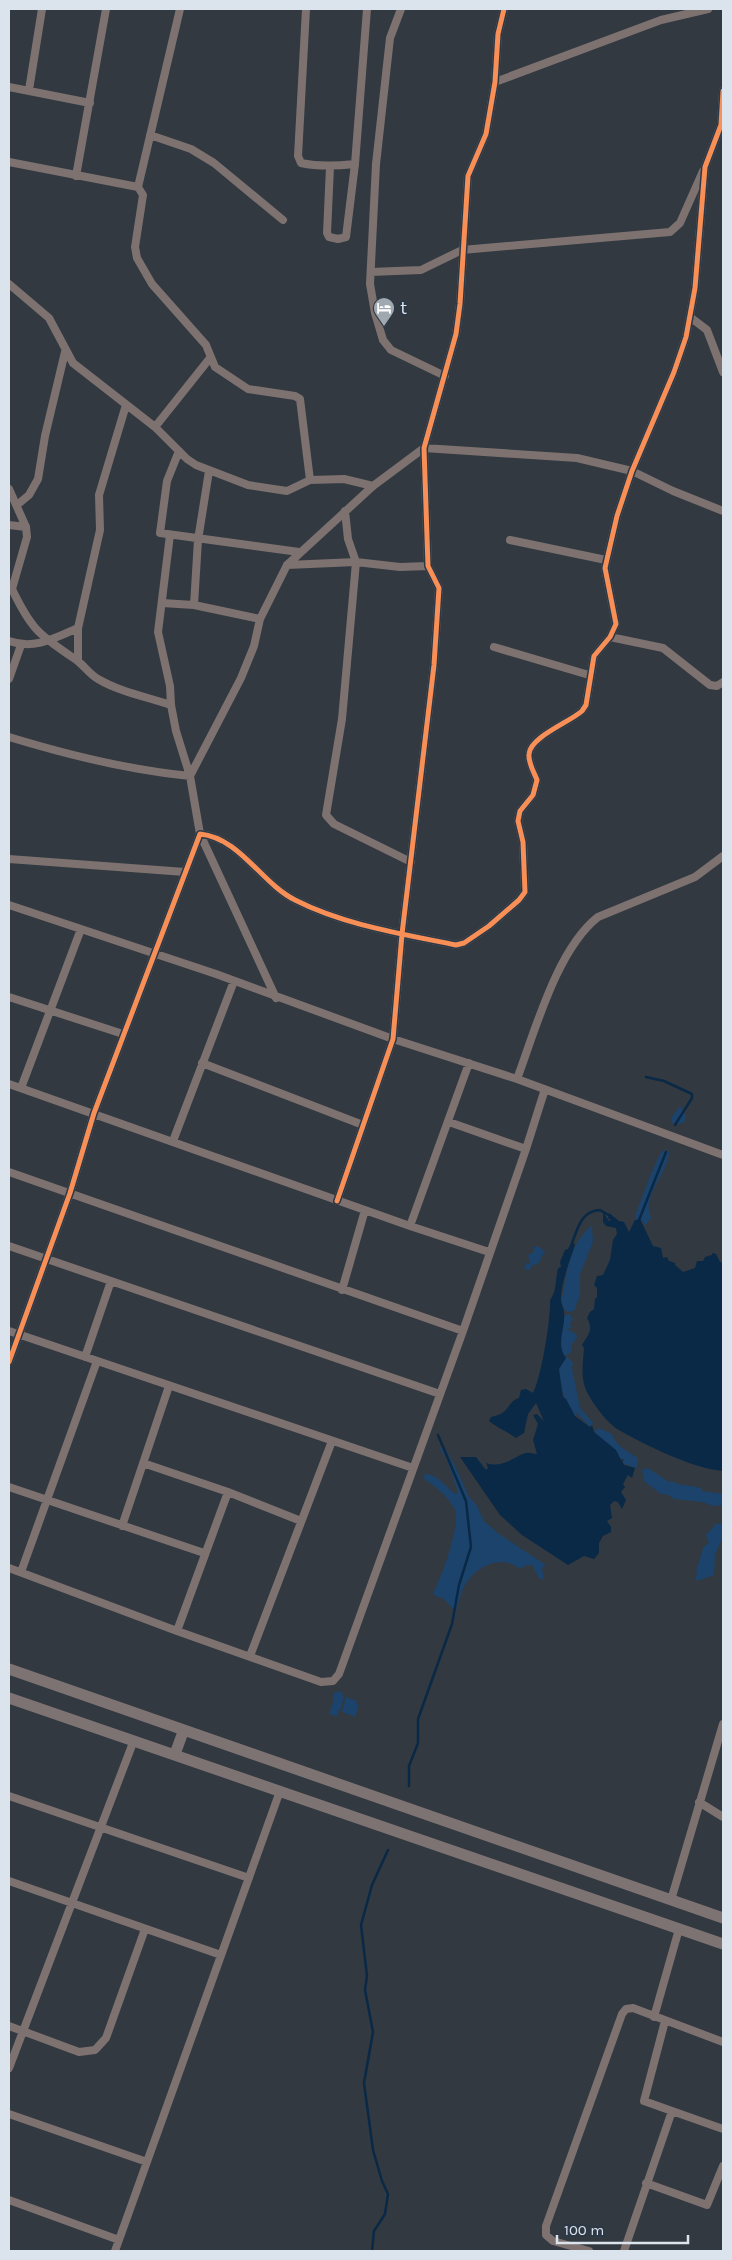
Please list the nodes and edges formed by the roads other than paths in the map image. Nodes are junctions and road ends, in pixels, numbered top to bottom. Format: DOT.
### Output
graph roads {
  1 [pos="42,9"];
  2 [pos="106,9"];
  3 [pos="180,9"];
  4 [pos="306,9"];
  5 [pos="367,9"];
  6 [pos="401,9"];
  7 [pos="504,9"];
  8 [pos="708,9"];
  9 [pos="495,82"];
  10 [pos="9,87"];
  11 [pos="29,90"];
  12 [pos="723,91"];
  13 [pos="90,103"];
  14 [pos="722,129"];
  15 [pos="150,136"];
  16 [pos="9,162"];
  17 [pos="355,164"];
  18 [pos="330,167"];
  19 [pos="705,167"];
  20 [pos="76,176"];
  21 [pos="138,186"];
  22 [pos="283,220"];
  23 [pos="462,250"];
  24 [pos="371,272"];
  25 [pos="9,284"];
  26 [pos="690,317"];
  27 [pos="65,352"];
  28 [pos="210,358"];
  29 [pos="723,372"];
  30 [pos="445,376"];
  31 [pos="126,405"];
  32 [pos="155,427"];
  33 [pos="424,448"];
  34 [pos="179,451"];
  35 [pos="209,471"];
  36 [pos="632,471"];
  37 [pos="310,480"];
  38 [pos="373,486"];
  39 [pos="9,489"];
  40 [pos="17,505"];
  41 [pos="345,511"];
  42 [pos="723,512"];
  43 [pos="9,525"];
  44 [pos="26,527"];
  45 [pos="170,535"];
  46 [pos="198,540"];
  47 [pos="510,540"];
  48 [pos="299,552"];
  49 [pos="606,560"];
  50 [pos="356,562"];
  51 [pos="287,565"];
  52 [pos="428,566"];
  53 [pos="162,603"];
  54 [pos="194,605"];
  55 [pos="260,619"];
  56 [pos="78,628"];
  57 [pos="610,637"];
  58 [pos="9,641"];
  59 [pos="47,641"];
  60 [pos="20,645"];
  61 [pos="494,647"];
  62 [pos="78,660"];
  63 [pos="589,675"];
  64 [pos="9,678"];
  65 [pos="723,682"];
  66 [pos="171,705"];
  67 [pos="9,737"];
  68 [pos="190,776"];
  69 [pos="200,834"];
  70 [pos="723,856"];
  71 [pos="9,859"];
  72 [pos="411,862"];
  73 [pos="185,872"];
  74 [pos="9,905"];
  75 [pos="81,929"];
  76 [pos="402,934"];
  77 [pos="153,954"];
  78 [pos="234,981"];
  79 [pos="9,997"];
  80 [pos="276,998"];
  81 [pos="50,1010"];
  82 [pos="123,1034"];
  83 [pos="393,1039"];
  84 [pos="202,1063"];
  85 [pos="469,1063"];
  86 [pos="517,1079"];
  87 [pos="9,1084"];
  88 [pos="21,1088"];
  89 [pos="544,1090"];
  90 [pos="94,1113"];
  91 [pos="448,1122"];
  92 [pos="363,1125"];
  93 [pos="173,1141"];
  94 [pos="526,1149"];
  95 [pos="723,1155"];
  96 [pos="9,1172"];
  97 [pos="70,1193"];
  98 [pos="336,1201"];
  99 [pos="365,1210"];
  100 [pos="410,1226"];
  101 [pos="9,1246"];
  102 [pos="489,1252"];
  103 [pos="46,1258"];
  104 [pos="112,1281"];
  105 [pos="342,1290"];
  106 [pos="9,1331"];
  107 [pos="462,1331"];
  108 [pos="18,1334"];
  109 [pos="85,1357"];
  110 [pos="97,1361"];
  111 [pos="9,1362"];
  112 [pos="169,1386"];
  113 [pos="440,1394"];
  114 [pos="332,1441"];
  115 [pos="143,1463"];
  116 [pos="413,1468"];
  117 [pos="9,1487"];
  118 [pos="228,1492"];
  119 [pos="46,1499"];
  120 [pos="301,1521"];
  121 [pos="122,1526"];
  122 [pos="204,1553"];
  123 [pos="9,1568"];
  124 [pos="20,1572"];
  125 [pos="177,1631"];
  126 [pos="250,1656"];
  127 [pos="9,1670"];
  128 [pos="9,1698"];
  129 [pos="723,1724"];
  130 [pos="182,1732"];
  131 [pos="134,1740"];
  132 [pos="175,1754"];
  133 [pos="280,1791"];
  134 [pos="9,1796"];
  135 [pos="699,1802"];
  136 [pos="723,1817"];
  137 [pos="100,1828"];
  138 [pos="249,1878"];
  139 [pos="9,1881"];
  140 [pos="671,1900"];
  141 [pos="70,1902"];
  142 [pos="723,1918"];
  143 [pos="145,1929"];
  144 [pos="679,1929"];
  145 [pos="723,1944"];
  146 [pos="221,1955"];
  147 [pos="654,2017"];
  148 [pos="666,2021"];
  149 [pos="9,2026"];
  150 [pos="23,2030"];
  151 [pos="723,2042"];
  152 [pos="9,2068"];
  153 [pos="672,2111"];
  154 [pos="9,2114"];
  155 [pos="723,2129"];
  156 [pos="147,2162"];
  157 [pos="723,2166"];
  158 [pos="646,2183"];
  159 [pos="9,2200"];
  160 [pos="119,2240"];
  161 [pos="115,2251"];
  162 [pos="589,2251"];
  163 [pos="624,2251"];
  1 -- 11 [label="street"];
  2 -- 13 [label="street"];
  3 -- 15 [label="street"];
  4 -- 18 [label="street"];
  5 -- 17 [label="street"];
  6 -- 24 [label="street"];
  7 -- 9 [label="street"];
  8 -- 9 [label="street"];
  9 -- 23 [label="street"];
  10 -- 11 [label="street"];
  11 -- 13 [label="street"];
  12 -- 14 [label="street"];
  13 -- 20 [label="street"];
  14 -- 19 [label="street"];
  15 -- 21 [label="street"];
  15 -- 22 [label="street"];
  16 -- 20 [label="street"];
  17 -- 18 [label="street"];
  17 -- 18 [label="street"];
  19 -- 23 [label="street"];
  19 -- 26 [label="street"];
  20 -- 21 [label="street"];
  21 -- 28 [label="street"];
  23 -- 24 [label="street"];
  23 -- 30 [label="street"];
  24 -- 30 [label="street"];
  25 -- 27 [label="street"];
  26 -- 29 [label="street"];
  26 -- 36 [label="street"];
  27 -- 31 [label="street"];
  27 -- 40 [label="street"];
  28 -- 32 [label="street"];
  28 -- 37 [label="street"];
  30 -- 33 [label="street"];
  31 -- 32 [label="street"];
  31 -- 56 [label="street"];
  32 -- 34 [label="street"];
  33 -- 36 [label="street"];
  33 -- 38 [label="street"];
  33 -- 52 [label="street"];
  34 -- 35 [label="street"];
  34 -- 45 [label="street"];
  35 -- 37 [label="street"];
  35 -- 46 [label="street"];
  36 -- 42 [label="street"];
  36 -- 49 [label="street"];
  37 -- 38 [label="street"];
  38 -- 41 [label="street"];
  39 -- 40 [label="street"];
  40 -- 44 [label="street"];
  41 -- 48 [label="street"];
  41 -- 50 [label="street"];
  43 -- 44 [label="street"];
  44 -- 59 [label="street"];
  45 -- 46 [label="street"];
  45 -- 53 [label="street"];
  46 -- 48 [label="street"];
  46 -- 54 [label="street"];
  47 -- 49 [label="street"];
  48 -- 51 [label="street"];
  49 -- 57 [label="street"];
  50 -- 51 [label="street"];
  50 -- 52 [label="street"];
  50 -- 72 [label="street"];
  51 -- 55 [label="street"];
  52 -- 72 [label="street"];
  53 -- 54 [label="street"];
  53 -- 66 [label="street"];
  54 -- 55 [label="street"];
  55 -- 68 [label="street"];
  56 -- 59 [label="street"];
  56 -- 62 [label="street"];
  57 -- 63 [label="street"];
  57 -- 65 [label="street"];
  58 -- 60 [label="street"];
  59 -- 60 [label="street"];
  59 -- 62 [label="street"];
  60 -- 64 [label="street"];
  61 -- 63 [label="street"];
  62 -- 66 [label="street"];
  63 -- 76 [label="street"];
  66 -- 68 [label="street"];
  67 -- 68 [label="street"];
  68 -- 69 [label="street"];
  69 -- 73 [label="street"];
  69 -- 76 [label="street"];
  69 -- 80 [label="street"];
  70 -- 86 [label="street"];
  71 -- 73 [label="street"];
  72 -- 76 [label="street"];
  73 -- 77 [label="street"];
  74 -- 75 [label="street"];
  75 -- 77 [label="street"];
  75 -- 81 [label="street"];
  76 -- 83 [label="street"];
  77 -- 78 [label="street"];
  77 -- 82 [label="street"];
  78 -- 80 [label="street"];
  78 -- 84 [label="street"];
  79 -- 81 [label="street"];
  80 -- 83 [label="street"];
  81 -- 82 [label="street"];
  81 -- 88 [label="street"];
  82 -- 90 [label="street"];
  83 -- 85 [label="street"];
  83 -- 92 [label="street"];
  84 -- 92 [label="street"];
  84 -- 93 [label="street"];
  85 -- 86 [label="street"];
  85 -- 91 [label="street"];
  86 -- 89 [label="street"];
  87 -- 88 [label="street"];
  88 -- 90 [label="street"];
  89 -- 94 [label="street"];
  89 -- 95 [label="street"];
  90 -- 93 [label="street"];
  90 -- 97 [label="street"];
  91 -- 94 [label="street"];
  91 -- 100 [label="street"];
  92 -- 98 [label="street"];
  93 -- 98 [label="street"];
  94 -- 102 [label="street"];
  96 -- 97 [label="street"];
  97 -- 103 [label="street"];
  97 -- 105 [label="street"];
  98 -- 99 [label="street"];
  99 -- 100 [label="street"];
  99 -- 105 [label="street"];
  100 -- 102 [label="street"];
  101 -- 103 [label="street"];
  102 -- 107 [label="street"];
  103 -- 104 [label="street"];
  103 -- 108 [label="street"];
  104 -- 109 [label="street"];
  104 -- 113 [label="street"];
  105 -- 107 [label="street"];
  106 -- 108 [label="street"];
  107 -- 113 [label="street"];
  108 -- 109 [label="street"];
  108 -- 111 [label="street"];
  109 -- 110 [label="street"];
  110 -- 112 [label="street"];
  110 -- 119 [label="street"];
  112 -- 114 [label="street"];
  112 -- 115 [label="street"];
  113 -- 116 [label="street"];
  114 -- 116 [label="street"];
  114 -- 120 [label="street"];
  115 -- 118 [label="street"];
  115 -- 121 [label="street"];
  116 -- 126 [label="street"];
  117 -- 119 [label="street"];
  118 -- 120 [label="street"];
  118 -- 122 [label="street"];
  119 -- 121 [label="street"];
  119 -- 124 [label="street"];
  120 -- 126 [label="street"];
  121 -- 122 [label="street"];
  122 -- 125 [label="street"];
  123 -- 124 [label="street"];
  124 -- 125 [label="street"];
  125 -- 126 [label="street"];
  127 -- 130 [label="main road"];
  128 -- 131 [label="main road"];
  129 -- 135 [label="street"];
  130 -- 132 [label="main road"];
  130 -- 140 [label="main road"];
  131 -- 132 [label="main road"];
  131 -- 137 [label="street"];
  132 -- 133 [label="main road"];
  133 -- 138 [label="street"];
  133 -- 144 [label="main road"];
  134 -- 137 [label="street"];
  135 -- 136 [label="street"];
  135 -- 140 [label="street"];
  137 -- 138 [label="street"];
  137 -- 141 [label="street"];
  138 -- 146 [label="street"];
  139 -- 141 [label="street"];
  140 -- 142 [label="main road"];
  141 -- 143 [label="street"];
  141 -- 150 [label="street"];
  143 -- 146 [label="street"];
  143 -- 150 [label="street"];
  144 -- 145 [label="main road"];
  144 -- 147 [label="street"];
  146 -- 156 [label="street"];
  147 -- 148 [label="street"];
  147 -- 162 [label="street"];
  148 -- 151 [label="street"];
  148 -- 153 [label="street"];
  149 -- 150 [label="street"];
  150 -- 152 [label="street"];
  153 -- 155 [label="street"];
  153 -- 158 [label="street"];
  154 -- 156 [label="street"];
  156 -- 160 [label="street"];
  157 -- 158 [label="street"];
  158 -- 163 [label="street"];
  159 -- 160 [label="street"];
  160 -- 161 [label="street"];
}
